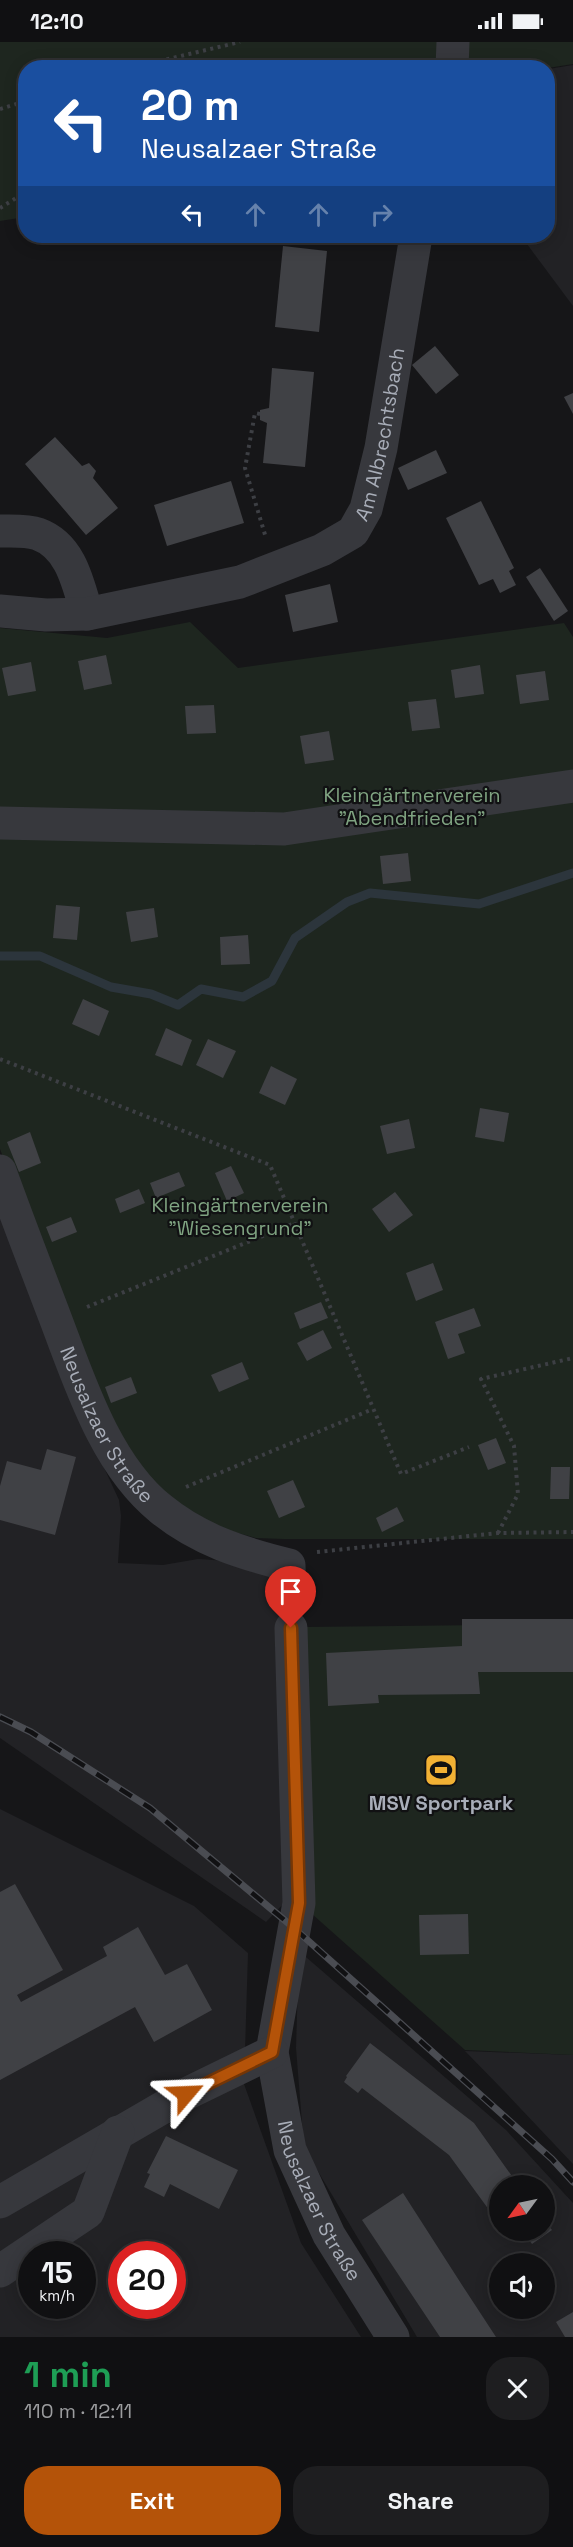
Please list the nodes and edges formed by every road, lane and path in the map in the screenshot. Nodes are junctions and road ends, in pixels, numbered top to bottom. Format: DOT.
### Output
graph roads {
  1 [pos="240,42"];
  2 [pos="453,42"];
  3 [pos="164,60"];
  4 [pos="452,60"];
  5 [pos="18,103"];
  6 [pos="0,109"];
  7 [pos="18,197"];
  8 [pos="0,208"];
  9 [pos="415,243"];
  10 [pos="260,414"];
  11 [pos="0,531"];
  12 [pos="274,569"];
  13 [pos="0,611"];
  14 [pos="87,614"];
  15 [pos="573,786"];
  16 [pos="0,823"];
  17 [pos="0,1059"];
  18 [pos="0,1171"];
  19 [pos="295,1223"];
  20 [pos="56,1320"];
  21 [pos="573,1358"];
  22 [pos="373,1409"];
  23 [pos="469,1447"];
  24 [pos="152,1501"];
  25 [pos="573,1532"];
  26 [pos="498,1533"];
  27 [pos="289,1565"];
  28 [pos="272,2052"];
  29 [pos="118,2132"];
  30 [pos="0,2202"];
  31 [pos="0,2271"];
  32 [pos="393,2337"];
  1 -- 3 [label="path"];
  2 -- 4 [label="street"];
  5 -- 6 [label="path"];
  7 -- 8 [label="path"];
  9 -- 12 [label="street, Am Albrechtsbach"];
  10 -- 12 [label="path"];
  11 -- 14 [label="street"];
  12 -- 14 [label="street, Am Albrechtsbach"];
  13 -- 14 [label="street, Am Albrechtsbach"];
  15 -- 16 [label="street"];
  17 -- 19 [label="path"];
  18 -- 20 [label="street, Neusalzaer Straße"];
  19 -- 20 [label="path"];
  19 -- 22 [label="path"];
  20 -- 24 [label="street, Neusalzaer Straße"];
  21 -- 26 [label="path"];
  22 -- 23 [label="path"];
  22 -- 24 [label="path"];
  24 -- 27 [label="street, Neusalzaer Straße"];
  25 -- 26 [label="path"];
  26 -- 27 [label="path"];
  27 -- 28 [label="street, Neusalzaer Straße"];
  28 -- 29 [label="street"];
  28 -- 32 [label="street, Neusalzaer Straße"];
  29 -- 30 [label="street"];
  29 -- 31 [label="street"];
}
